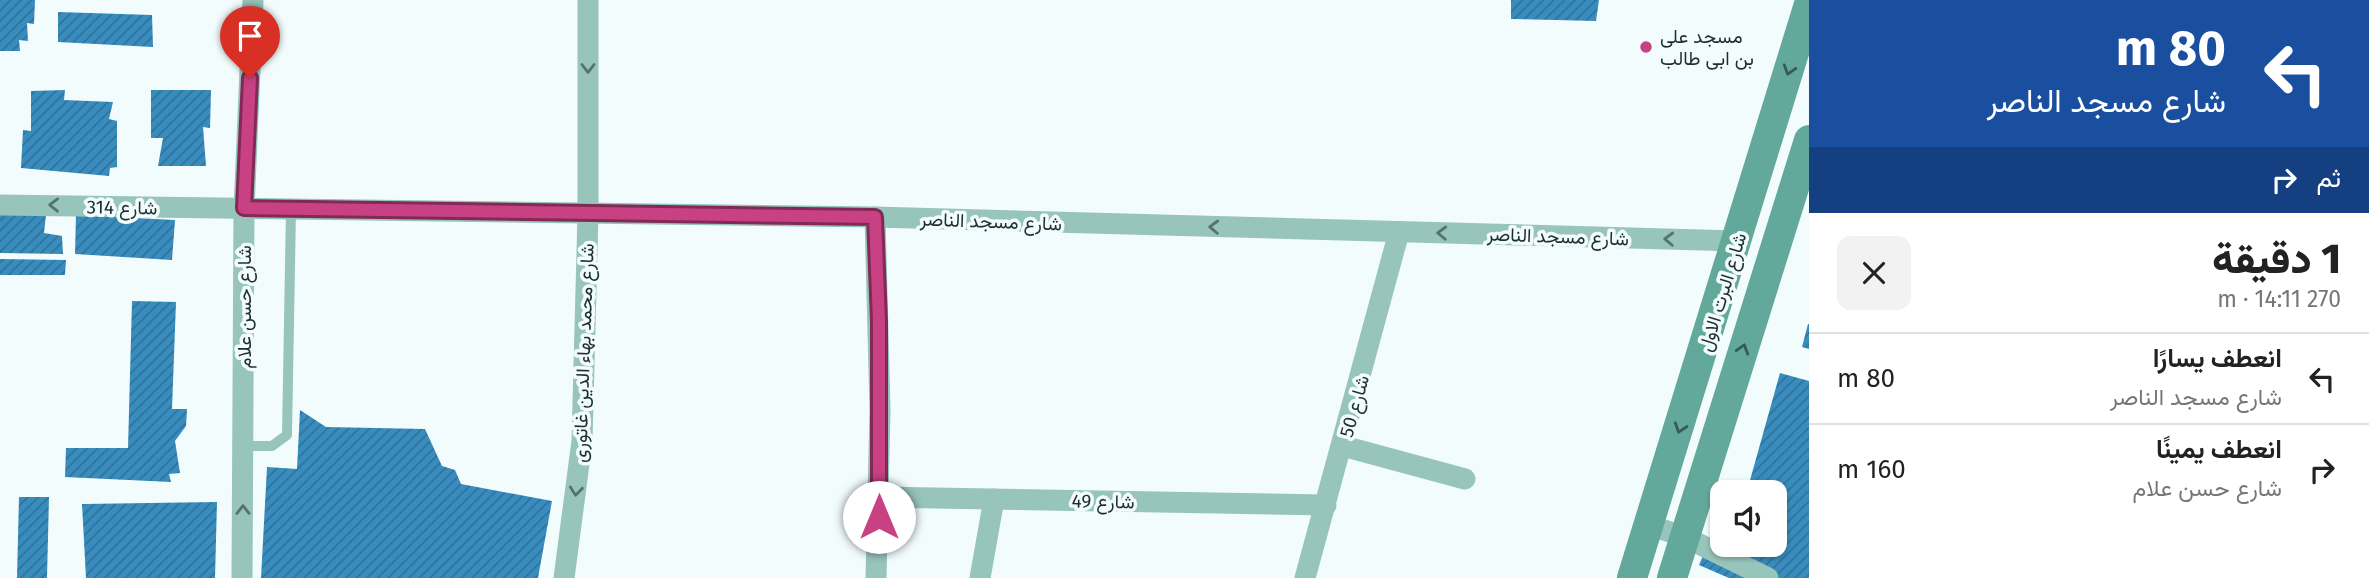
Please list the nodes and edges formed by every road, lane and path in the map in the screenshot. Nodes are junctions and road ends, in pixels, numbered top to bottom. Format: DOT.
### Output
graph roads {
  1 [pos="253,0"];
  2 [pos="588,0"];
  3 [pos="1809,4"];
  4 [pos="1809,140"];
  5 [pos="1800,198"];
  6 [pos="0,205"];
  7 [pos="244,208"];
  8 [pos="291,209"];
  9 [pos="588,214"];
  10 [pos="875,217"];
  11 [pos="1399,232"];
  12 [pos="1737,241"];
  13 [pos="1697,374"];
  14 [pos="1733,382"];
  15 [pos="243,446"];
  16 [pos="1343,446"];
  17 [pos="1465,479"];
  18 [pos="879,497"];
  19 [pos="994,499"];
  20 [pos="1326,505"];
  21 [pos="1649,525"];
  22 [pos="1685,537"];
  23 [pos="242,578"];
  24 [pos="564,578"];
  25 [pos="876,578"];
  26 [pos="980,578"];
  27 [pos="1305,578"];
  28 [pos="1632,578"];
  29 [pos="1672,578"];
  30 [pos="1768,578"];
  1 -- 7 [label="street, شارع حسن علام"];
  2 -- 9 [label="street, شارع محمد بهاء الدين غاتورى, one-way"];
  3 -- 12 [label="main road, شارع البرت الاول, one-way"];
  4 -- 5 [label="main road, شارع البرت الاول"];
  14 -- 5 [label="main road, شارع البرت الاول, one-way"];
  7 -- 6 [label="street, شارع 314, one-way"];
  7 -- 8 [label="street, شارع مسجد الناصر"];
  7 -- 15 [label="street, شارع حسن علام"];
  8 -- 9 [label="street, شارع مسجد الناصر"];
  8 -- 15 [label="lane"];
  9 -- 10 [label="street, شارع مسجد الناصر"];
  9 -- 24 [label="street, شارع محمد بهاء الدين غاتورى, one-way"];
  11 -- 10 [label="street, شارع مسجد الناصر, one-way"];
  10 -- 18 [label="street"];
  12 -- 11 [label="street, شارع مسجد الناصر, one-way"];
  11 -- 16 [label="street, شارع 50"];
  12 -- 13 [label="main road, شارع البرت الاول"];
  13 -- 14 [label="main road"];
  13 -- 21 [label="main road, شارع البرت الاول, one-way"];
  14 -- 22 [label="main road, شارع البرت الاول"];
  23 -- 15 [label="street, شارع حسن علام, one-way"];
  16 -- 17 [label="street"];
  16 -- 20 [label="street, شارع 50"];
  18 -- 19 [label="street, شارع 49"];
  18 -- 25 [label="street"];
  19 -- 20 [label="street, شارع 49"];
  19 -- 26 [label="street"];
  20 -- 27 [label="street, شارع 50"];
  21 -- 22 [label="street"];
  21 -- 28 [label="main road, شارع البرت الاول"];
  22 -- 29 [label="main road, شارع البرت الاول"];
  22 -- 30 [label="street"];
}
